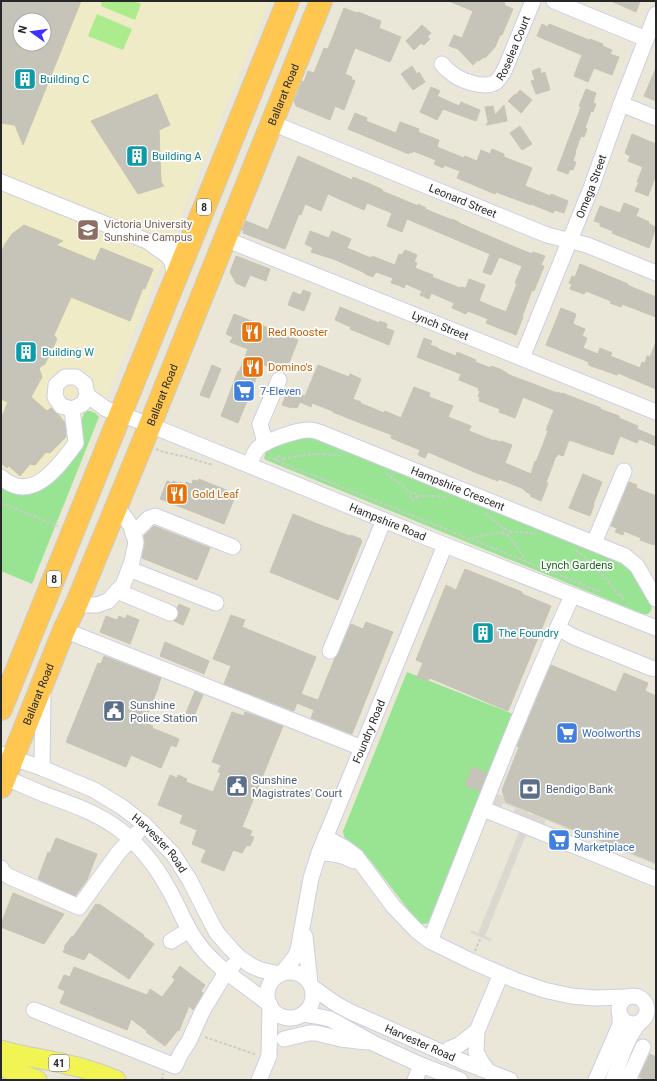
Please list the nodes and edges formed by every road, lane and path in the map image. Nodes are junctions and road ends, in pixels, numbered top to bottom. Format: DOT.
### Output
graph roads {
  1 [pos="288,1"];
  2 [pos="321,1"];
  3 [pos="532,1"];
  4 [pos="554,1"];
  5 [pos="656,14"];
  6 [pos="646,39"];
  7 [pos="442,64"];
  8 [pos="621,104"];
  9 [pos="656,118"];
  10 [pos="272,123"];
  11 [pos="1,182"];
  12 [pos="191,239"];
  13 [pos="225,239"];
  14 [pos="147,241"];
  15 [pos="569,241"];
  16 [pos="656,273"];
  17 [pos="176,277"];
  18 [pos="163,310"];
  19 [pos="188,331"];
  20 [pos="522,358"];
  21 [pos="279,380"];
  22 [pos="87,395"];
  23 [pos="72,409"];
  24 [pos="656,412"];
  25 [pos="121,414"];
  26 [pos="150,425"];
  27 [pos="140,449"];
  28 [pos="257,453"];
  29 [pos="345,456"];
  30 [pos="283,459"];
  31 [pos="276,460"];
  32 [pos="281,462"];
  33 [pos="219,468"];
  34 [pos="380,470"];
  35 [pos="624,471"];
  36 [pos="1,477"];
  37 [pos="411,493"];
  38 [pos="417,496"];
  39 [pos="453,500"];
  40 [pos="1,503"];
  41 [pos="117,506"];
  42 [pos="481,511"];
  43 [pos="384,520"];
  44 [pos="58,526"];
  45 [pos="504,529"];
  46 [pos="503,532"];
  47 [pos="510,532"];
  48 [pos="134,534"];
  49 [pos="508,535"];
  50 [pos="538,535"];
  51 [pos="471,539"];
  52 [pos="594,544"];
  53 [pos="445,546"];
  54 [pos="233,547"];
  55 [pos="572,548"];
  56 [pos="524,560"];
  57 [pos="129,569"];
  58 [pos="117,591"];
  59 [pos="603,592"];
  60 [pos="572,596"];
  61 [pos="618,596"];
  62 [pos="656,599"];
  63 [pos="216,603"];
  64 [pos="76,605"];
  65 [pos="170,613"];
  66 [pos="656,626"];
  67 [pos="558,628"];
  68 [pos="64,630"];
  69 [pos="330,651"];
  70 [pos="656,669"];
  71 [pos="43,680"];
  72 [pos="3,700"];
  73 [pos="362,748"];
  74 [pos="7,756"];
  75 [pos="42,768"];
  76 [pos="2,780"];
  77 [pos="483,809"];
  78 [pos="144,824"];
  79 [pos="325,837"];
  80 [pos="132,840"];
  81 [pos="319,853"];
  82 [pos="364,867"];
  83 [pos="1,868"];
  84 [pos="656,879"];
  85 [pos="303,921"];
  86 [pos="190,930"];
  87 [pos="481,937"];
  88 [pos="171,941"];
  89 [pos="430,941"];
  90 [pos="240,958"];
  91 [pos="471,961"];
  92 [pos="281,974"];
  93 [pos="501,974"];
  94 [pos="229,975"];
  95 [pos="311,985"];
  96 [pos="627,997"];
  97 [pos="595,998"];
  98 [pos="645,1003"];
  99 [pos="270,1006"];
  100 [pos="34,1010"];
  101 [pos="302,1014"];
  102 [pos="656,1014"];
  103 [pos="620,1015"];
  104 [pos="640,1022"];
  105 [pos="656,1025"];
  106 [pos="477,1031"];
  107 [pos="193,1032"];
  108 [pos="284,1040"];
  109 [pos="628,1040"];
  110 [pos="373,1043"];
  111 [pos="650,1049"];
  112 [pos="1,1050"];
  113 [pos="444,1054"];
  114 [pos="268,1058"];
  115 [pos="166,1063"];
  116 [pos="421,1065"];
  117 [pos="1,1066"];
  118 [pos="489,1072"];
  119 [pos="37,1080"];
  120 [pos="116,1080"];
  121 [pos="162,1080"];
  122 [pos="259,1080"];
  123 [pos="415,1080"];
  124 [pos="460,1080"];
  125 [pos="510,1080"];
  126 [pos="596,1080"];
  127 [pos="613,1080"];
  128 [pos="628,1080"];
  1 -- 12 [label="highway, 8"];
  2 -- 10 [label="highway, Ballarat Road"];
  3 -- 7 [label="street, Roselea Court"];
  4 -- 6 [label="street"];
  5 -- 6 [label="street, Omega Street"];
  6 -- 8 [label="street, Omega Street"];
  8 -- 9 [label="street"];
  8 -- 15 [label="street, Omega Street"];
  10 -- 13 [label="highway, Ballarat Road"];
  10 -- 15 [label="street, Leonard Street"];
  11 -- 14 [label="street"];
  12 -- 14 [label="street"];
  12 -- 17 [label="highway, 8"];
  13 -- 19 [label="highway, Ballarat Road"];
  13 -- 20 [label="street, Lynch Street"];
  14 -- 17 [label="street"];
  15 -- 16 [label="street, Leonard Street"];
  15 -- 20 [label="street, Omega Street"];
  17 -- 18 [label="highway, 8"];
  18 -- 19 [label="highway"];
  18 -- 25 [label="highway, 8"];
  19 -- 26 [label="highway, Ballarat Road"];
  20 -- 24 [label="street, Lynch Street"];
  21 -- 28 [label="street"];
  22 -- 23 [label="street"];
  22 -- 23 [label="street"];
  22 -- 25 [label="street, Hampshire Road"];
  23 -- 36 [label="street"];
  25 -- 26 [label="street, Hampshire Road"];
  25 -- 72 [label="highway, 8"];
  26 -- 27 [label="highway, Ballarat Road"];
  26 -- 28 [label="street, Hampshire Road"];
  27 -- 33 [label="path"];
  27 -- 41 [label="highway, Ballarat Road"];
  28 -- 31 [label="path"];
  28 -- 43 [label="street, Hampshire Road"];
  28 -- 52 [label="street, Hampshire Crescent"];
  29 -- 30 [label="path"];
  30 -- 31 [label="path"];
  30 -- 32 [label="path"];
  31 -- 32 [label="path"];
  32 -- 51 [label="path"];
  34 -- 37 [label="path"];
  35 -- 52 [label="street"];
  37 -- 38 [label="path"];
  37 -- 38 [label="path"];
  38 -- 39 [label="path"];
  40 -- 44 [label="path"];
  41 -- 48 [label="street"];
  41 -- 64 [label="highway, Ballarat Road"];
  42 -- 45 [label="path"];
  43 -- 53 [label="street, Hampshire Road"];
  43 -- 69 [label="street"];
  45 -- 46 [label="path"];
  45 -- 47 [label="path"];
  46 -- 49 [label="path"];
  46 -- 51 [label="path"];
  47 -- 49 [label="path"];
  47 -- 50 [label="path"];
  48 -- 54 [label="street"];
  48 -- 57 [label="street"];
  49 -- 56 [label="path"];
  51 -- 56 [label="path"];
  52 -- 62 [label="street, Hampshire Crescent"];
  53 -- 60 [label="street, Hampshire Road"];
  53 -- 73 [label="street, Foundry Road"];
  55 -- 61 [label="path"];
  56 -- 59 [label="path"];
  57 -- 58 [label="street"];
  57 -- 63 [label="street"];
  58 -- 64 [label="street"];
  58 -- 65 [label="street"];
  60 -- 66 [label="street, Hampshire Road"];
  60 -- 67 [label="street"];
  64 -- 68 [label="highway, Ballarat Road"];
  67 -- 70 [label="street"];
  67 -- 77 [label="street"];
  68 -- 71 [label="highway, Ballarat Road"];
  68 -- 73 [label="street"];
  71 -- 74 [label="highway, Ballarat Road"];
  71 -- 75 [label="street"];
  73 -- 79 [label="street, Foundry Road"];
  74 -- 75 [label="street, Harvester Road"];
  74 -- 76 [label="highway, Ballarat Road"];
  75 -- 78 [label="street, Harvester Road"];
  76 -- 80 [label="street, Harvester Road"];
  77 -- 84 [label="street"];
  77 -- 89 [label="street"];
  78 -- 80 [label="street"];
  78 -- 90 [label="street, Harvester Road"];
  79 -- 81 [label="street, Foundry Road"];
  79 -- 82 [label="street"];
  80 -- 83 [label="street"];
  80 -- 86 [label="street, Harvester Road"];
  81 -- 82 [label="street"];
  81 -- 85 [label="street, Foundry Road"];
  82 -- 89 [label="street"];
  85 -- 92 [label="street, Foundry Road"];
  85 -- 95 [label="street, Foundry Road"];
  86 -- 88 [label="street"];
  86 -- 94 [label="street, Harvester Road"];
  87 -- 91 [label="path"];
  89 -- 91 [label="street"];
  90 -- 92 [label="street, Harvester Road"];
  90 -- 94 [label="street"];
  91 -- 93 [label="street"];
  92 -- 95 [label="street"];
  92 -- 99 [label="street"];
  93 -- 97 [label="street"];
  93 -- 106 [label="street"];
  94 -- 99 [label="street, Harvester Road"];
  94 -- 107 [label="street"];
  95 -- 101 [label="street"];
  95 -- 113 [label="street, Harvester Road"];
  96 -- 97 [label="street"];
  96 -- 98 [label="street"];
  96 -- 103 [label="street"];
  97 -- 103 [label="street"];
  98 -- 102 [label="street"];
  98 -- 104 [label="street"];
  99 -- 101 [label="street"];
  99 -- 114 [label="street"];
  100 -- 115 [label="street"];
  101 -- 108 [label="street"];
  101 -- 110 [label="street, Harvester Road"];
  103 -- 104 [label="street"];
  103 -- 126 [label="street"];
  104 -- 105 [label="street"];
  104 -- 109 [label="street"];
  106 -- 113 [label="street"];
  106 -- 118 [label="street"];
  107 -- 114 [label="path"];
  107 -- 115 [label="street"];
  108 -- 110 [label="street"];
  108 -- 114 [label="street"];
  109 -- 111 [label="street"];
  109 -- 127 [label="street"];
  110 -- 116 [label="street, Harvester Road"];
  111 -- 128 [label="street"];
  112 -- 120 [label="main road, 41"];
  113 -- 118 [label="street, Harvester Road"];
  114 -- 122 [label="street"];
  115 -- 121 [label="path"];
  116 -- 123 [label="street"];
  116 -- 124 [label="street, Harvester Road"];
  117 -- 119 [label="main road, 41"];
  118 -- 125 [label="street, Harvester Road"];
}
